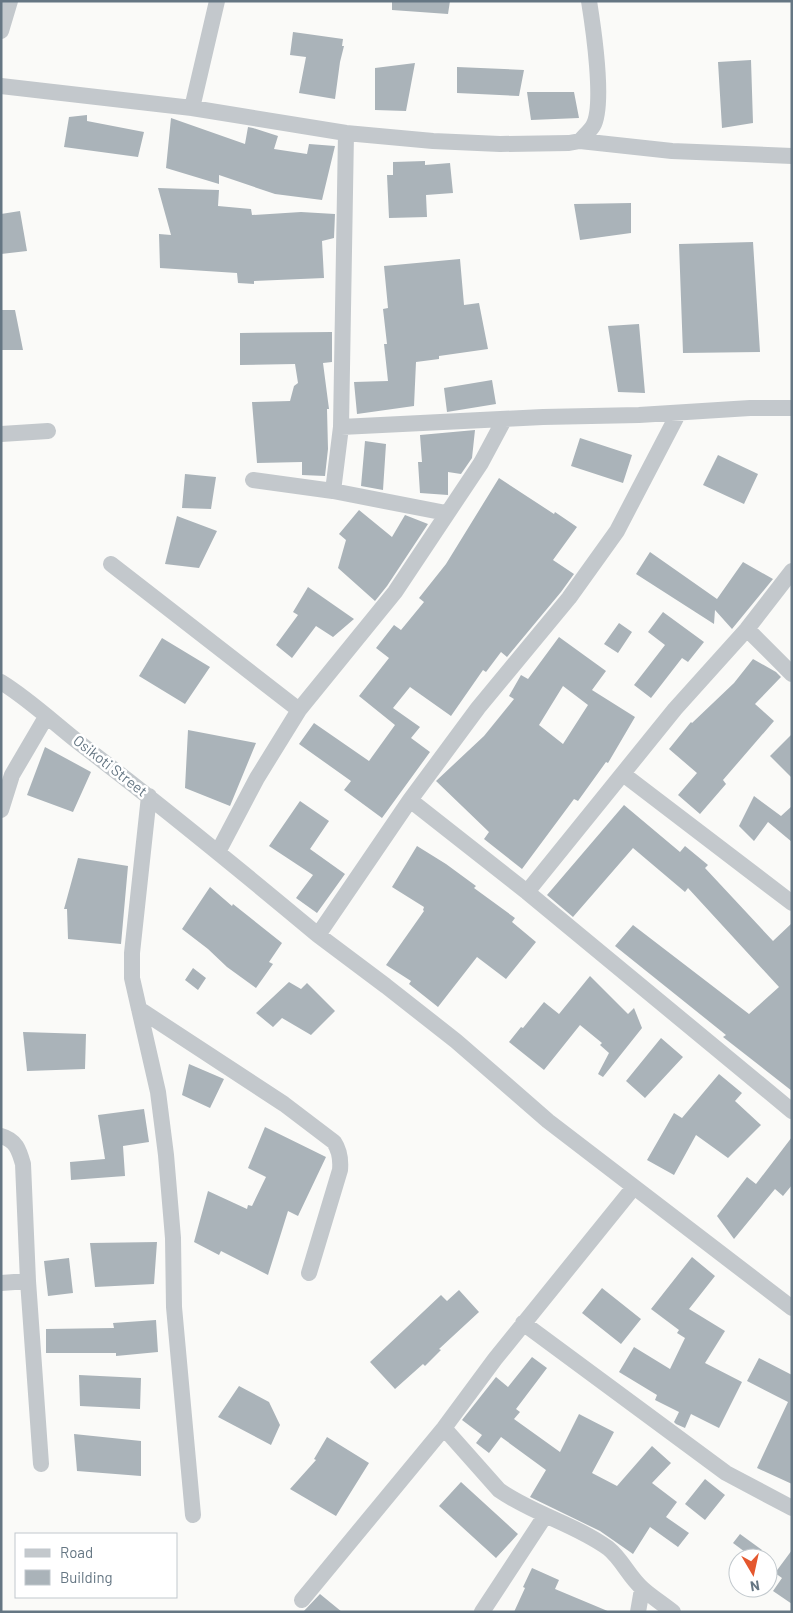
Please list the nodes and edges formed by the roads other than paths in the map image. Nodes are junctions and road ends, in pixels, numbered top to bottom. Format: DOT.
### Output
graph roads {
  1 [pos="10,1"];
  2 [pos="217,1"];
  3 [pos="589,1"];
  4 [pos="1,31"];
  5 [pos="1,86"];
  6 [pos="192,108"];
  7 [pos="346,133"];
  8 [pos="580,141"];
  9 [pos="792,156"];
  10 [pos="792,408"];
  11 [pos="678,414"];
  12 [pos="504,420"];
  13 [pos="340,427"];
  14 [pos="48,431"];
  15 [pos="1,434"];
  16 [pos="253,480"];
  17 [pos="333,491"];
  18 [pos="446,513"];
  19 [pos="111,564"];
  20 [pos="792,571"];
  21 [pos="747,629"];
  22 [pos="792,674"];
  23 [pos="1,682"];
  24 [pos="300,710"];
  25 [pos="46,717"];
  26 [pos="622,774"];
  27 [pos="149,796"];
  28 [pos="410,800"];
  29 [pos="1,810"];
  30 [pos="218,852"];
  31 [pos="527,892"];
  32 [pos="792,903"];
  33 [pos="318,935"];
  34 [pos="139,1009"];
  35 [pos="792,1112"];
  36 [pos="1,1136"];
  37 [pos="634,1187"];
  38 [pos="309,1273"];
  39 [pos="28,1281"];
  40 [pos="1,1283"];
  41 [pos="792,1308"];
  42 [pos="523,1323"];
  43 [pos="444,1428"];
  44 [pos="41,1464"];
  45 [pos="792,1508"];
  46 [pos="193,1514"];
  47 [pos="545,1516"];
  48 [pos="642,1588"];
  49 [pos="302,1600"];
  50 [pos="482,1612"];
  51 [pos="638,1612"];
  52 [pos="673,1612"];
  1 -- 4 [label="street"];
  2 -- 6 [label="street"];
  3 -- 8 [label="street"];
  5 -- 6 [label="street"];
  6 -- 7 [label="street"];
  7 -- 8 [label="street"];
  7 -- 13 [label="street"];
  8 -- 9 [label="street"];
  10 -- 11 [label="street"];
  11 -- 12 [label="street"];
  11 -- 28 [label="street"];
  12 -- 13 [label="street"];
  12 -- 18 [label="street"];
  13 -- 17 [label="street"];
  14 -- 15 [label="street"];
  16 -- 17 [label="street"];
  17 -- 18 [label="street"];
  18 -- 24 [label="street"];
  19 -- 24 [label="street"];
  20 -- 21 [label="street"];
  21 -- 22 [label="street"];
  21 -- 26 [label="street"];
  23 -- 25 [label="street, Osikoti Street"];
  24 -- 30 [label="street"];
  25 -- 27 [label="street, Osikoti Street"];
  25 -- 29 [label="street"];
  26 -- 31 [label="street"];
  26 -- 32 [label="street"];
  27 -- 30 [label="street, Osikoti Street"];
  27 -- 34 [label="street"];
  28 -- 31 [label="street"];
  28 -- 33 [label="street"];
  30 -- 33 [label="street, Osikoti Street"];
  31 -- 35 [label="street"];
  33 -- 37 [label="street, Osikoti Street"];
  34 -- 38 [label="street"];
  34 -- 46 [label="street"];
  36 -- 39 [label="street"];
  37 -- 41 [label="street, Osikoti Street"];
  37 -- 42 [label="street"];
  39 -- 40 [label="street"];
  39 -- 44 [label="street"];
  42 -- 43 [label="street"];
  42 -- 45 [label="street"];
  43 -- 47 [label="street"];
  43 -- 49 [label="street"];
  47 -- 48 [label="street"];
  47 -- 50 [label="street"];
  48 -- 51 [label="street"];
  48 -- 52 [label="street"];
}
